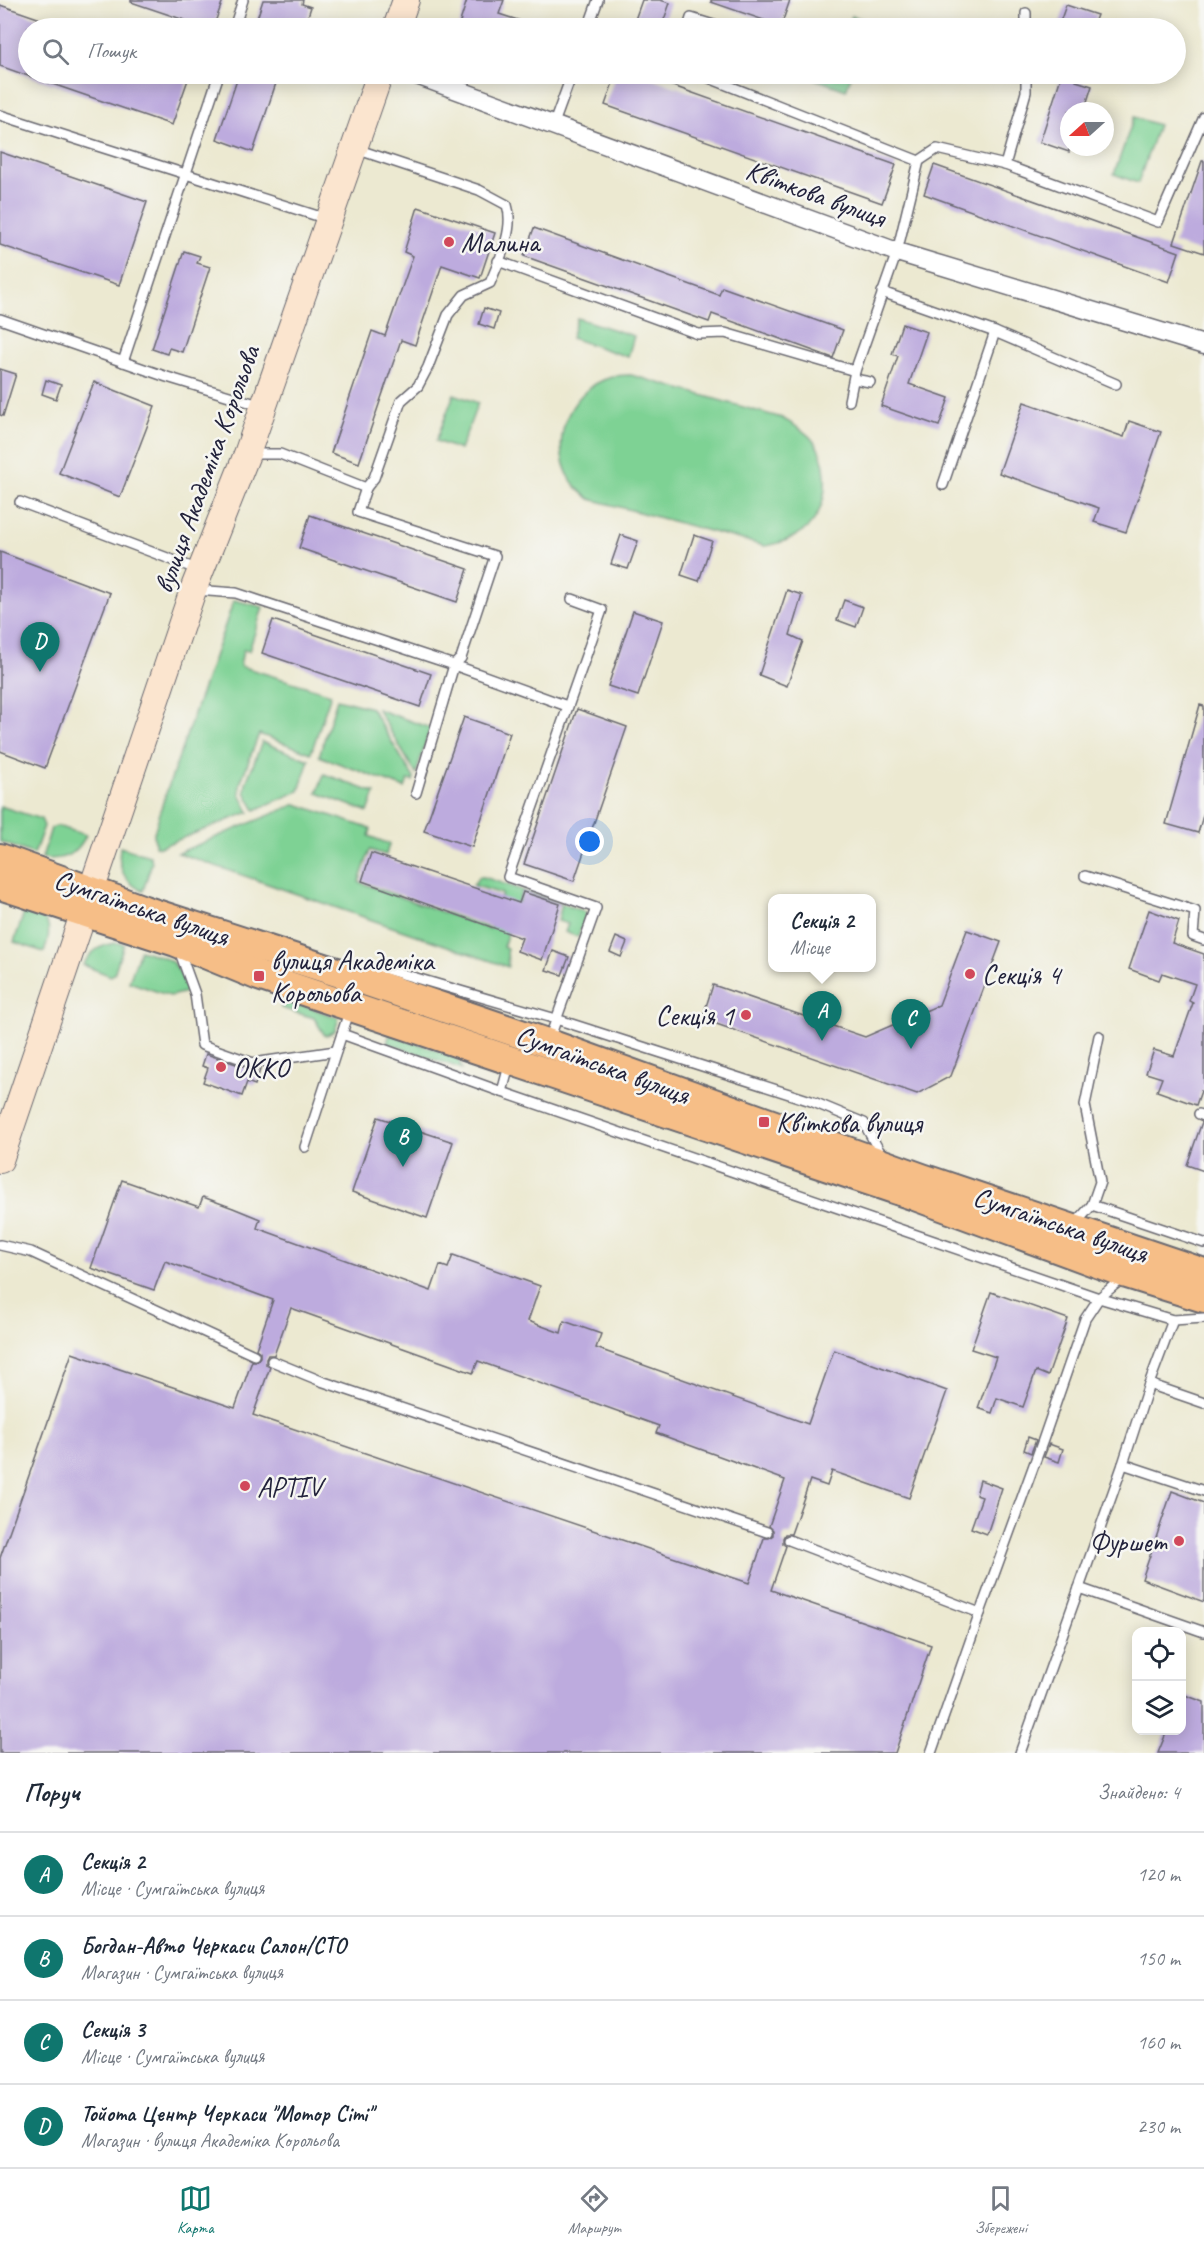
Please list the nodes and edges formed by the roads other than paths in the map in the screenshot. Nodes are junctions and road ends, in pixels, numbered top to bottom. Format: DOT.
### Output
graph roads {
  1 [pos="243,0"];
  2 [pos="406,0"];
  3 [pos="598,0"];
  4 [pos="1026,13"];
  5 [pos="237,18"];
  6 [pos="400,18"];
  7 [pos="592,18"];
  8 [pos="1026,18"];
  9 [pos="216,84"];
  10 [pos="376,84"];
  11 [pos="441,84"];
  12 [pos="568,84"];
  13 [pos="724,84"];
  14 [pos="1026,84"];
  15 [pos="0,115"];
  16 [pos="1204,117"];
  17 [pos="553,126"];
  18 [pos="354,148"];
  19 [pos="918,161"];
  20 [pos="1005,165"];
  21 [pos="186,174"];
  22 [pos="330,219"];
  23 [pos="897,252"];
  24 [pos="498,261"];
  25 [pos="882,292"];
  26 [pos="0,320"];
  27 [pos="995,332"];
  28 [pos="1204,345"];
  29 [pos="123,362"];
  30 [pos="854,375"];
  31 [pos="870,382"];
  32 [pos="1116,384"];
  33 [pos="849,401"];
  34 [pos="264,407"];
  35 [pos="247,454"];
  36 [pos="943,485"];
  37 [pos="366,488"];
  38 [pos="20,502"];
  39 [pos="198,580"];
  40 [pos="572,599"];
  41 [pos="454,665"];
  42 [pos="567,706"];
  43 [pos="416,793"];
  44 [pos="0,858"];
  45 [pos="1085,876"];
  46 [pos="0,885"];
  47 [pos="88,902"];
  48 [pos="1204,940"];
  49 [pos="176,942"];
  50 [pos="351,1006"];
  51 [pos="552,1031"];
  52 [pos="342,1034"];
  53 [pos="1099,1036"];
  54 [pos="336,1051"];
  55 [pos="511,1060"];
  56 [pos="502,1092"];
  57 [pos="306,1147"];
  58 [pos="0,1160"];
  59 [pos="1092,1205"];
  60 [pos="977,1207"];
  61 [pos="1071,1227"];
  62 [pos="1204,1243"];
  63 [pos="0,1245"];
  64 [pos="1204,1273"];
  65 [pos="1127,1275"];
  66 [pos="1099,1298"];
  67 [pos="1204,1298"];
  68 [pos="1204,1318"];
  69 [pos="1173,1320"];
  70 [pos="254,1355"];
  71 [pos="272,1361"];
  72 [pos="1149,1384"];
  73 [pos="1204,1403"];
  74 [pos="1123,1464"];
  75 [pos="1204,1491"];
  76 [pos="767,1532"];
  77 [pos="789,1540"];
  78 [pos="1079,1588"];
  79 [pos="980,1613"];
  80 [pos="1204,1632"];
  81 [pos="930,1753"];
  82 [pos="1020,1753"];
  1 -- 5 [label="lane"];
  2 -- 6 [label="street"];
  3 -- 7 [label="lane"];
  4 -- 8 [label="lane"];
  9 -- 21 [label="lane"];
  10 -- 18 [label="street, вулиця Академіка Корольова"];
  11 -- 17 [label="street, Квіткова вулиця"];
  12 -- 17 [label="lane"];
  13 -- 19 [label="lane"];
  14 -- 20 [label="lane"];
  15 -- 21 [label="lane"];
  16 -- 20 [label="lane"];
  17 -- 23 [label="street, Квіткова вулиця"];
  18 -- 22 [label="street, вулиця Академіка Корольова"];
  18 -- 24 [label="lane"];
  19 -- 20 [label="lane"];
  19 -- 23 [label="lane"];
  21 -- 22 [label="lane"];
  21 -- 29 [label="lane"];
  22 -- 34 [label="street, вулиця Академіка Корольова"];
  23 -- 25 [label="lane"];
  23 -- 28 [label="street, Квіткова вулиця"];
  24 -- 30 [label="lane"];
  24 -- 37 [label="lane"];
  25 -- 27 [label="lane"];
  25 -- 30 [label="lane"];
  26 -- 29 [label="lane"];
  27 -- 32 [label="lane"];
  27 -- 36 [label="lane"];
  29 -- 34 [label="lane"];
  30 -- 31 [label="lane"];
  30 -- 33 [label="lane"];
  34 -- 35 [label="street, вулиця Академіка Корольова"];
  35 -- 37 [label="lane"];
  35 -- 39 [label="street, вулиця Академіка Корольова"];
  37 -- 41 [label="lane"];
  38 -- 39 [label="lane"];
  39 -- 41 [label="lane"];
  39 -- 47 [label="street, вулиця Академіка Корольова"];
  40 -- 42 [label="lane"];
  41 -- 42 [label="lane"];
  41 -- 43 [label="lane"];
  42 -- 51 [label="lane"];
  44 -- 47 [label="main road, Сумгаїтська вулиця"];
  45 -- 48 [label="lane"];
  46 -- 47 [label="main road, Сумгаїтська вулиця"];
  47 -- 49 [label="main road, Сумгаїтська вулиця"];
  47 -- 51 [label="main road, Сумгаїтська вулиця"];
  47 -- 58 [label="street, вулиця Академіка Корольова"];
  49 -- 50 [label="main road, Сумгаїтська вулиця"];
  49 -- 54 [label="lane"];
  50 -- 52 [label="lane"];
  50 -- 55 [label="main road, Сумгаїтська вулиця"];
  51 -- 60 [label="main road, Сумгаїтська вулиця"];
  52 -- 54 [label="lane"];
  52 -- 56 [label="lane"];
  53 -- 59 [label="lane"];
  54 -- 57 [label="lane"];
  55 -- 56 [label="lane"];
  55 -- 60 [label="main road, Сумгаїтська вулиця"];
  56 -- 66 [label="lane"];
  59 -- 61 [label="lane"];
  59 -- 62 [label="lane"];
  60 -- 61 [label="main road, Сумгаїтська вулиця"];
  60 -- 65 [label="main road, Сумгаїтська вулиця"];
  61 -- 64 [label="main road, Сумгаїтська вулиця"];
  63 -- 70 [label="lane"];
  65 -- 66 [label="lane"];
  65 -- 67 [label="main road, Сумгаїтська вулиця"];
  66 -- 69 [label="lane"];
  66 -- 79 [label="lane"];
  68 -- 69 [label="lane"];
  69 -- 72 [label="lane"];
  71 -- 76 [label="lane"];
  72 -- 73 [label="lane"];
  72 -- 74 [label="lane"];
  74 -- 75 [label="lane"];
  74 -- 78 [label="lane"];
  77 -- 79 [label="lane"];
  78 -- 80 [label="lane"];
  78 -- 82 [label="lane"];
  79 -- 81 [label="lane"];
}
